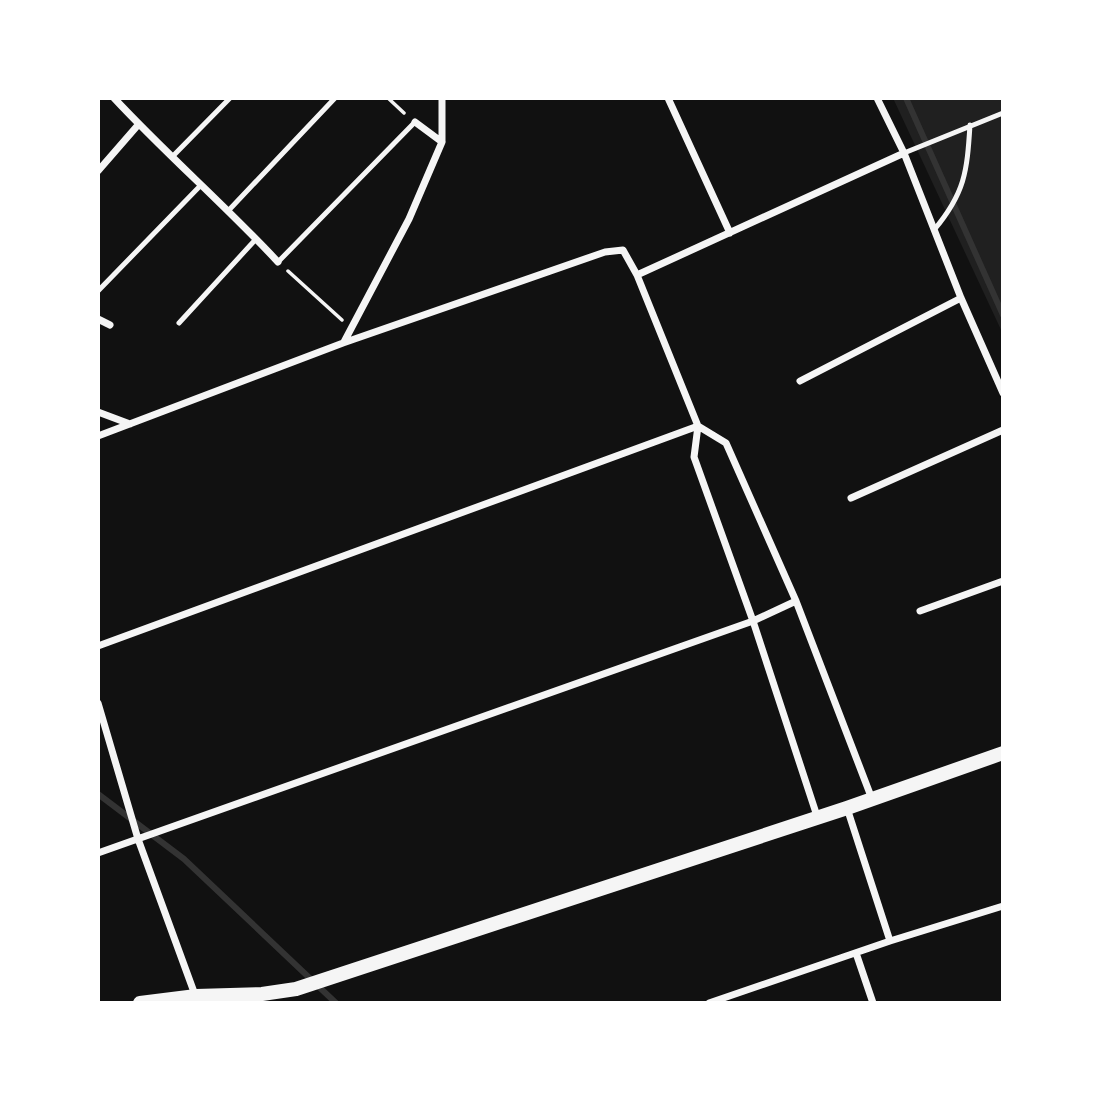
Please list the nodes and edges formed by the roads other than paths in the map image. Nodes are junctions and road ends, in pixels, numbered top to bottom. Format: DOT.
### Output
graph roads {
  1 [pos="115,98"];
  2 [pos="230,98"];
  3 [pos="335,98"];
  4 [pos="442,98"];
  5 [pos="668,98"];
  6 [pos="877,98"];
  7 [pos="1003,113"];
  8 [pos="415,122"];
  9 [pos="138,125"];
  10 [pos="970,125"];
  11 [pos="442,142"];
  12 [pos="904,153"];
  13 [pos="172,157"];
  14 [pos="98,171"];
  15 [pos="201,185"];
  16 [pos="229,210"];
  17 [pos="934,230"];
  18 [pos="730,233"];
  19 [pos="256,239"];
  20 [pos="278,262"];
  21 [pos="637,275"];
  22 [pos="98,291"];
  23 [pos="961,298"];
  24 [pos="98,319"];
  25 [pos="179,323"];
  26 [pos="110,325"];
  27 [pos="343,343"];
  28 [pos="800,381"];
  29 [pos="1003,393"];
  30 [pos="98,412"];
  31 [pos="130,424"];
  32 [pos="698,426"];
  33 [pos="1003,429"];
  34 [pos="98,436"];
  35 [pos="851,498"];
  36 [pos="1003,582"];
  37 [pos="796,601"];
  38 [pos="920,611"];
  39 [pos="753,621"];
  40 [pos="98,646"];
  41 [pos="98,703"];
  42 [pos="1003,752"];
  43 [pos="872,799"];
  44 [pos="847,808"];
  45 [pos="817,816"];
  46 [pos="138,839"];
  47 [pos="98,853"];
  48 [pos="1003,906"];
  49 [pos="890,941"];
  50 [pos="856,953"];
  51 [pos="197,999"];
  52 [pos="140,1003"];
  53 [pos="709,1003"];
  54 [pos="873,1003"];
  1 -- 9 [label="street"];
  2 -- 13 [label="lane"];
  3 -- 16 [label="lane"];
  4 -- 11 [label="street"];
  5 -- 18 [label="street"];
  6 -- 12 [label="street"];
  7 -- 10 [label="lane"];
  8 -- 11 [label="street"];
  8 -- 20 [label="lane"];
  9 -- 13 [label="street"];
  9 -- 14 [label="street"];
  10 -- 12 [label="lane"];
  10 -- 17 [label="lane"];
  11 -- 27 [label="street"];
  12 -- 17 [label="street"];
  12 -- 18 [label="street"];
  13 -- 15 [label="street"];
  15 -- 16 [label="street"];
  15 -- 22 [label="lane"];
  16 -- 19 [label="street"];
  17 -- 23 [label="street"];
  18 -- 21 [label="street"];
  19 -- 20 [label="street"];
  19 -- 25 [label="lane"];
  21 -- 27 [label="street"];
  21 -- 32 [label="street"];
  23 -- 28 [label="street"];
  23 -- 29 [label="street"];
  24 -- 26 [label="street"];
  27 -- 31 [label="street"];
  30 -- 31 [label="street"];
  31 -- 34 [label="street"];
  32 -- 37 [label="street"];
  32 -- 39 [label="street"];
  32 -- 40 [label="street"];
  33 -- 35 [label="street"];
  36 -- 38 [label="street"];
  37 -- 39 [label="street"];
  37 -- 43 [label="street"];
  39 -- 45 [label="street"];
  39 -- 46 [label="street"];
  41 -- 46 [label="street"];
  42 -- 43 [label="main road"];
  43 -- 44 [label="main road"];
  44 -- 45 [label="main road"];
  44 -- 49 [label="street"];
  45 -- 51 [label="main road"];
  46 -- 47 [label="street"];
  46 -- 51 [label="street"];
  48 -- 49 [label="street"];
  49 -- 50 [label="street"];
  50 -- 53 [label="street"];
  50 -- 54 [label="street"];
  51 -- 52 [label="main road"];
}
